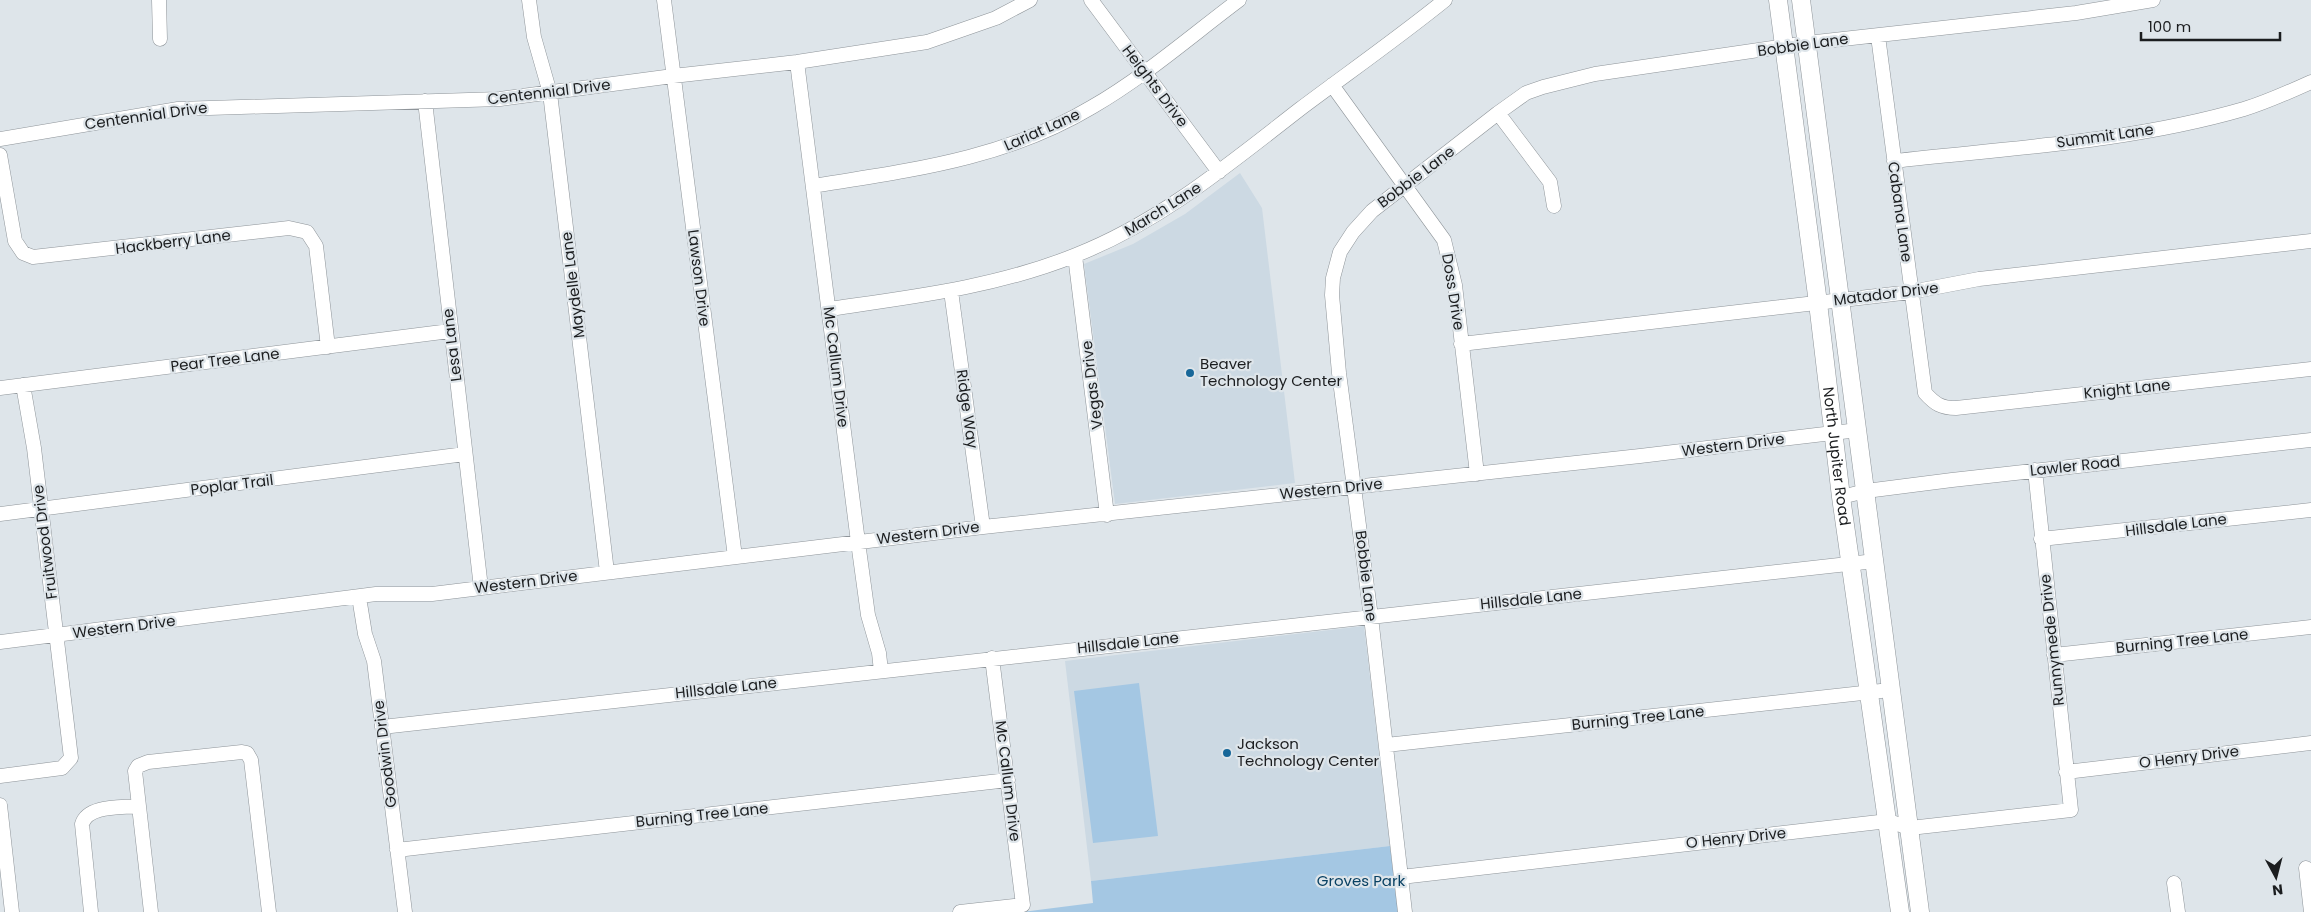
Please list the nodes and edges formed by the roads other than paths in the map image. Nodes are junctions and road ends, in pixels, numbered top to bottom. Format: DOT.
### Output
graph roads {
  1 [pos="159,0"];
  2 [pos="529,0"];
  3 [pos="664,0"];
  4 [pos="1030,0"];
  5 [pos="1091,0"];
  6 [pos="1239,0"];
  7 [pos="1446,0"];
  8 [pos="1778,0"];
  9 [pos="1801,0"];
  10 [pos="2153,0"];
  11 [pos="2076,7"];
  12 [pos="1878,36"];
  13 [pos="160,39"];
  14 [pos="1807,43"];
  15 [pos="1784,48"];
  16 [pos="797,62"];
  17 [pos="1145,71"];
  18 [pos="674,76"];
  19 [pos="2311,82"];
  20 [pos="1332,85"];
  21 [pos="550,92"];
  22 [pos="425,101"];
  23 [pos="1498,113"];
  24 [pos="0,139"];
  25 [pos="0,155"];
  26 [pos="1894,162"];
  27 [pos="1220,172"];
  28 [pos="813,186"];
  29 [pos="1406,186"];
  30 [pos="1554,206"];
  31 [pos="2311,241"];
  32 [pos="1075,256"];
  33 [pos="951,291"];
  34 [pos="1911,292"];
  35 [pos="1841,300"];
  36 [pos="1818,303"];
  37 [pos="829,309"];
  38 [pos="450,331"];
  39 [pos="1461,344"];
  40 [pos="328,347"];
  41 [pos="2311,369"];
  42 [pos="24,385"];
  43 [pos="0,388"];
  44 [pos="1944,408"];
  45 [pos="1858,430"];
  46 [pos="1834,432"];
  47 [pos="2311,440"];
  48 [pos="465,454"];
  49 [pos="2035,470"];
  50 [pos="1477,474"];
  51 [pos="1354,487"];
  52 [pos="1866,491"];
  53 [pos="1840,497"];
  54 [pos="40,509"];
  55 [pos="2311,510"];
  56 [pos="0,514"];
  57 [pos="1107,514"];
  58 [pos="983,527"];
  59 [pos="2041,540"];
  60 [pos="858,542"];
  61 [pos="735,557"];
  62 [pos="1875,560"];
  63 [pos="1851,564"];
  64 [pos="607,572"];
  65 [pos="480,588"];
  66 [pos="358,597"];
  67 [pos="1371,617"];
  68 [pos="2311,627"];
  69 [pos="55,635"];
  70 [pos="0,642"];
  71 [pos="2054,655"];
  72 [pos="992,658"];
  73 [pos="881,671"];
  74 [pos="1890,690"];
  75 [pos="1870,692"];
  76 [pos="382,727"];
  77 [pos="2311,743"];
  78 [pos="1386,745"];
  79 [pos="2066,772"];
  80 [pos="0,776"];
  81 [pos="1008,780"];
  82 [pos="0,805"];
  83 [pos="138,806"];
  84 [pos="2071,810"];
  85 [pos="1888,821"];
  86 [pos="1910,828"];
  87 [pos="2,835"];
  88 [pos="397,850"];
  89 [pos="2306,868"];
  90 [pos="1401,877"];
  91 [pos="2174,883"];
  92 [pos="8,909"];
  93 [pos="91,912"];
  94 [pos="151,912"];
  95 [pos="269,912"];
  96 [pos="404,912"];
  97 [pos="960,912"];
  98 [pos="1405,912"];
  99 [pos="1900,912"];
  100 [pos="1920,912"];
  101 [pos="2178,912"];
  102 [pos="2311,912"];
  1 -- 13 [label="street"];
  2 -- 21 [label="street, Maydelle Lane"];
  3 -- 18 [label="street, Lawson Drive"];
  4 -- 16 [label="street, Centennial Drive"];
  5 -- 17 [label="street, Heights Drive"];
  6 -- 17 [label="street, Lariat Lane"];
  7 -- 20 [label="street, March Lane"];
  8 -- 15 [label="main road, North Jupiter Road"];
  9 -- 14 [label="main road, North Jupiter Road"];
  10 -- 11 [label="street, Bobbie Lane"];
  11 -- 12 [label="street, Bobbie Lane"];
  12 -- 14 [label="street, Bobbie Lane"];
  12 -- 26 [label="street, Cabana Lane"];
  14 -- 15 [label="street, Bobbie Lane"];
  14 -- 35 [label="main road, North Jupiter Road"];
  15 -- 23 [label="street, Bobbie Lane"];
  15 -- 36 [label="main road, North Jupiter Road"];
  16 -- 18 [label="street, Centennial Drive"];
  16 -- 28 [label="street, Mc Callum Drive"];
  17 -- 27 [label="street, Heights Drive"];
  17 -- 28 [label="street, Lariat Lane"];
  18 -- 21 [label="street, Centennial Drive"];
  18 -- 61 [label="street, Lawson Drive"];
  19 -- 26 [label="street, Summit Lane"];
  20 -- 27 [label="street, March Lane"];
  20 -- 29 [label="street, Doss Drive"];
  21 -- 22 [label="street, Centennial Drive"];
  21 -- 64 [label="street, Maydelle Lane"];
  22 -- 24 [label="street, Centennial Drive"];
  22 -- 38 [label="street, Lesa Lane"];
  23 -- 29 [label="street, Bobbie Lane"];
  23 -- 30 [label="street"];
  25 -- 40 [label="street, Hackberry Lane"];
  26 -- 34 [label="street, Cabana Lane"];
  27 -- 32 [label="street, March Lane"];
  28 -- 37 [label="street, Mc Callum Drive"];
  29 -- 39 [label="street, Doss Drive"];
  29 -- 51 [label="street, Bobbie Lane"];
  31 -- 34 [label="street, Matador Drive"];
  32 -- 33 [label="street, March Lane"];
  32 -- 57 [label="street, Vegas Drive"];
  33 -- 37 [label="street, March Lane"];
  33 -- 58 [label="street, Ridge Way"];
  34 -- 35 [label="street, Matador Drive"];
  34 -- 44 [label="street, Cabana Lane"];
  35 -- 36 [label="street, Matador Drive"];
  35 -- 45 [label="main road, North Jupiter Road"];
  36 -- 39 [label="street, Matador Drive"];
  36 -- 46 [label="main road, North Jupiter Road"];
  37 -- 60 [label="street, Mc Callum Drive"];
  38 -- 40 [label="street, Pear Tree Lane"];
  38 -- 48 [label="street, Lesa Lane"];
  39 -- 50 [label="street, Doss Drive"];
  40 -- 42 [label="street, Pear Tree Lane"];
  41 -- 44 [label="street, Knight Lane"];
  42 -- 43 [label="street, Pear Tree Lane"];
  42 -- 54 [label="street, Fruitwood Drive"];
  45 -- 46 [label="street, Western Drive"];
  45 -- 52 [label="main road, North Jupiter Road"];
  46 -- 50 [label="street, Western Drive"];
  46 -- 53 [label="main road, North Jupiter Road"];
  47 -- 49 [label="street, Lawler Road"];
  48 -- 54 [label="street, Poplar Trail"];
  48 -- 65 [label="street, Lesa Lane"];
  49 -- 52 [label="street, Lawler Road"];
  49 -- 59 [label="street, Runnymede Drive"];
  50 -- 51 [label="street, Western Drive"];
  51 -- 57 [label="street, Western Drive"];
  51 -- 67 [label="street, Bobbie Lane"];
  52 -- 53 [label="street, Lawler Road"];
  52 -- 62 [label="main road, North Jupiter Road"];
  53 -- 63 [label="main road, North Jupiter Road"];
  54 -- 56 [label="street, Poplar Trail"];
  54 -- 69 [label="street, Fruitwood Drive"];
  55 -- 59 [label="street, Hillsdale Lane"];
  57 -- 58 [label="street, Western Drive"];
  58 -- 60 [label="street, Western Drive"];
  59 -- 71 [label="street, Runnymede Drive"];
  60 -- 61 [label="street, Western Drive"];
  60 -- 73 [label="street, Mc Callum Drive"];
  61 -- 64 [label="street, Western Drive"];
  62 -- 63 [label="street, Hillsdale Lane"];
  62 -- 74 [label="main road, North Jupiter Road"];
  63 -- 67 [label="street, Hillsdale Lane"];
  63 -- 75 [label="main road, North Jupiter Road"];
  64 -- 65 [label="street, Western Drive"];
  65 -- 66 [label="street, Western Drive"];
  66 -- 69 [label="street, Western Drive"];
  66 -- 76 [label="street, Goodwin Drive"];
  67 -- 72 [label="street, Hillsdale Lane"];
  67 -- 78 [label="street, Bobbie Lane"];
  68 -- 71 [label="street, Burning Tree Lane"];
  69 -- 70 [label="street, Western Drive"];
  69 -- 80 [label="street, Fruitwood Drive"];
  71 -- 79 [label="street, Runnymede Drive"];
  72 -- 73 [label="street, Hillsdale Lane"];
  72 -- 81 [label="street, Mc Callum Drive"];
  73 -- 76 [label="street, Hillsdale Lane"];
  74 -- 75 [label="street, Burning Tree Lane"];
  74 -- 86 [label="main road, North Jupiter Road"];
  75 -- 78 [label="street, Burning Tree Lane"];
  75 -- 85 [label="main road, North Jupiter Road"];
  76 -- 88 [label="street, Goodwin Drive"];
  77 -- 79 [label="street, O Henry Drive"];
  78 -- 90 [label="street, Bobbie Lane"];
  79 -- 84 [label="street, Runnymede Drive"];
  81 -- 88 [label="street, Burning Tree Lane"];
  81 -- 97 [label="street, Mc Callum Drive"];
  82 -- 87 [label="street"];
  83 -- 93 [label="street"];
  83 -- 94 [label="street"];
  83 -- 95 [label="street"];
  84 -- 86 [label="street, O Henry Drive"];
  85 -- 86 [label="street, O Henry Drive"];
  85 -- 90 [label="street, O Henry Drive"];
  85 -- 99 [label="main road, North Jupiter Road"];
  86 -- 100 [label="main road, North Jupiter Road"];
  87 -- 92 [label="street"];
  88 -- 96 [label="street, Goodwin Drive"];
  89 -- 102 [label="street"];
  90 -- 98 [label="street, Bobbie Lane"];
  91 -- 101 [label="street"];
}
